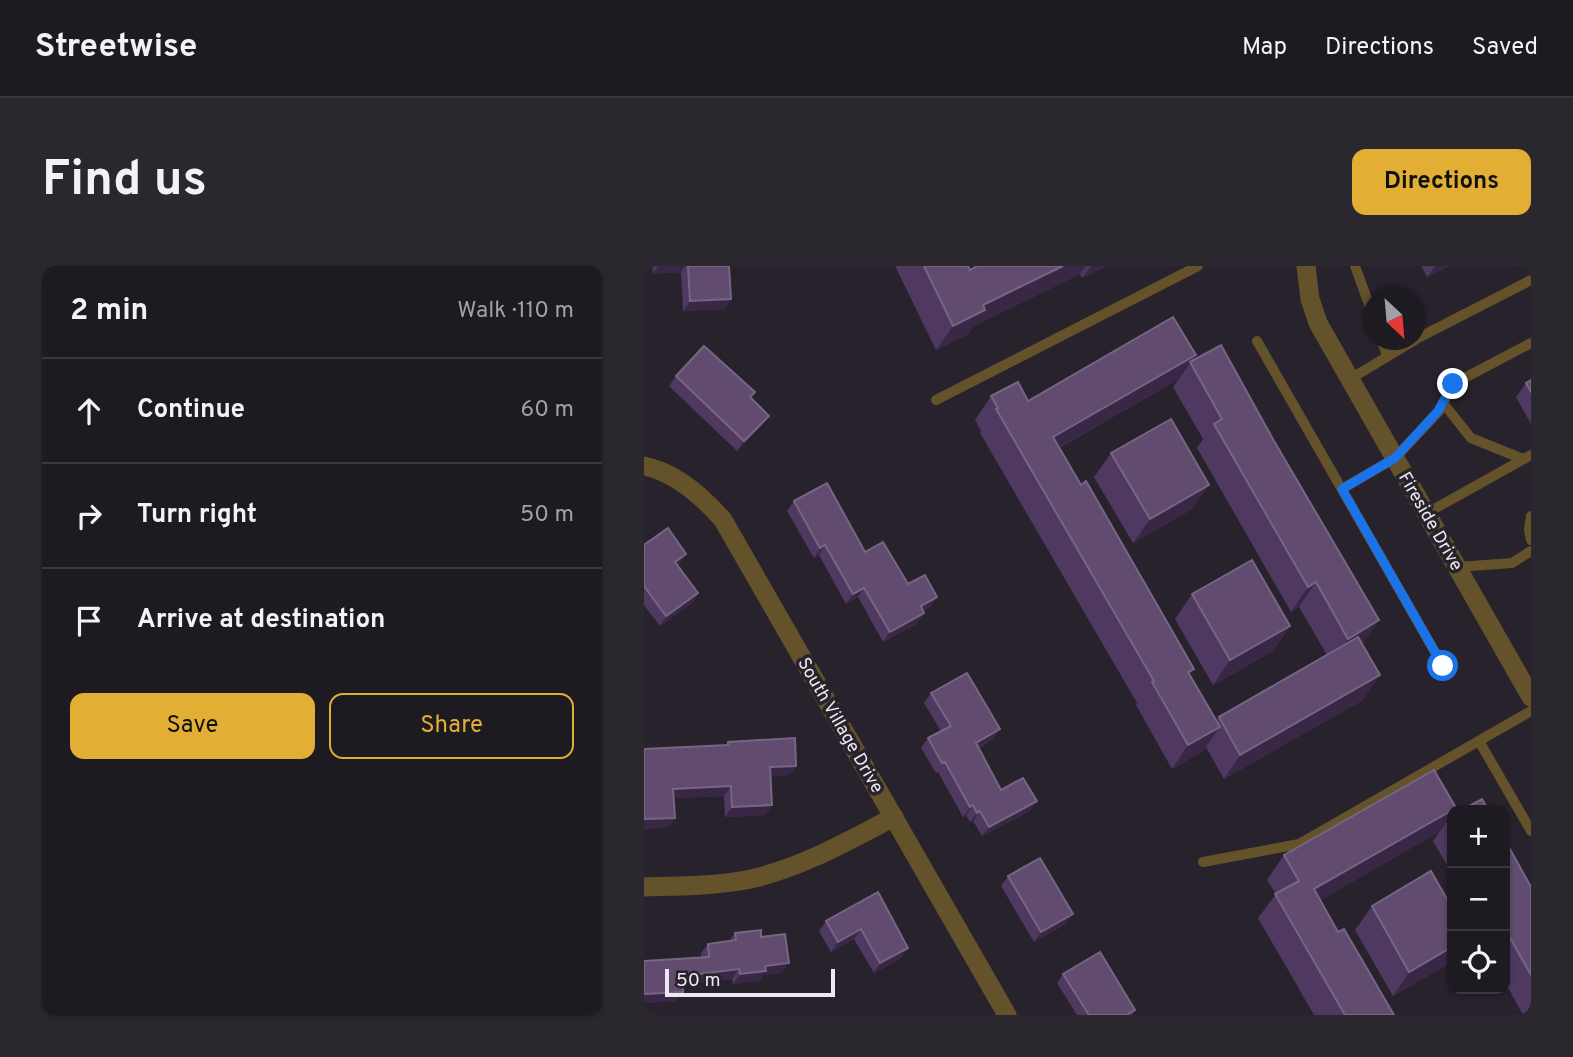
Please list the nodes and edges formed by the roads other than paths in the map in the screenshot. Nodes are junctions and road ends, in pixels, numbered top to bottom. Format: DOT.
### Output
graph roads {
  1 [pos="1198,266"];
  2 [pos="1306,266"];
  3 [pos="1355,266"];
  4 [pos="1531,280"];
  5 [pos="1363,288"];
  6 [pos="1426,333"];
  7 [pos="1257,341"];
  8 [pos="1531,343"];
  9 [pos="1385,350"];
  10 [pos="1396,350"];
  11 [pos="1387,355"];
  12 [pos="1350,379"];
  13 [pos="936,400"];
  14 [pos="1443,403"];
  15 [pos="1527,457"];
  16 [pos="1395,458"];
  17 [pos="644,466"];
  18 [pos="1342,489"];
  19 [pos="1427,513"];
  20 [pos="1531,516"];
  21 [pos="1531,540"];
  22 [pos="1531,551"];
  23 [pos="1458,567"];
  24 [pos="1443,666"];
  25 [pos="1531,697"];
  26 [pos="1531,710"];
  27 [pos="1479,741"];
  28 [pos="894,817"];
  29 [pos="1531,831"];
  30 [pos="1203,862"];
  31 [pos="644,887"];
  32 [pos="1007,1015"];
  1 -- 13 [label="lane"];
  2 -- 12 [label="street, Fireside Drive"];
  3 -- 5 [label="lane"];
  4 -- 6 [label="lane"];
  7 -- 18 [label="lane"];
  8 -- 14 [label="lane"];
  9 -- 11 [label="lane"];
  10 -- 11 [label="lane"];
  11 -- 12 [label="lane"];
  12 -- 16 [label="street, Fireside Drive"];
  14 -- 15 [label="lane"];
  14 -- 16 [label="lane"];
  15 -- 19 [label="lane"];
  16 -- 18 [label="lane"];
  16 -- 19 [label="street, Fireside Drive"];
  17 -- 28 [label="street, South Village Drive"];
  18 -- 24 [label="lane"];
  19 -- 23 [label="street, Fireside Drive"];
  20 -- 21 [label="lane"];
  22 -- 23 [label="lane"];
  23 -- 25 [label="street, Fireside Drive"];
  26 -- 27 [label="lane"];
  27 -- 29 [label="lane"];
  27 -- 30 [label="lane"];
  28 -- 31 [label="street"];
  28 -- 32 [label="street, South Village Drive"];
}
